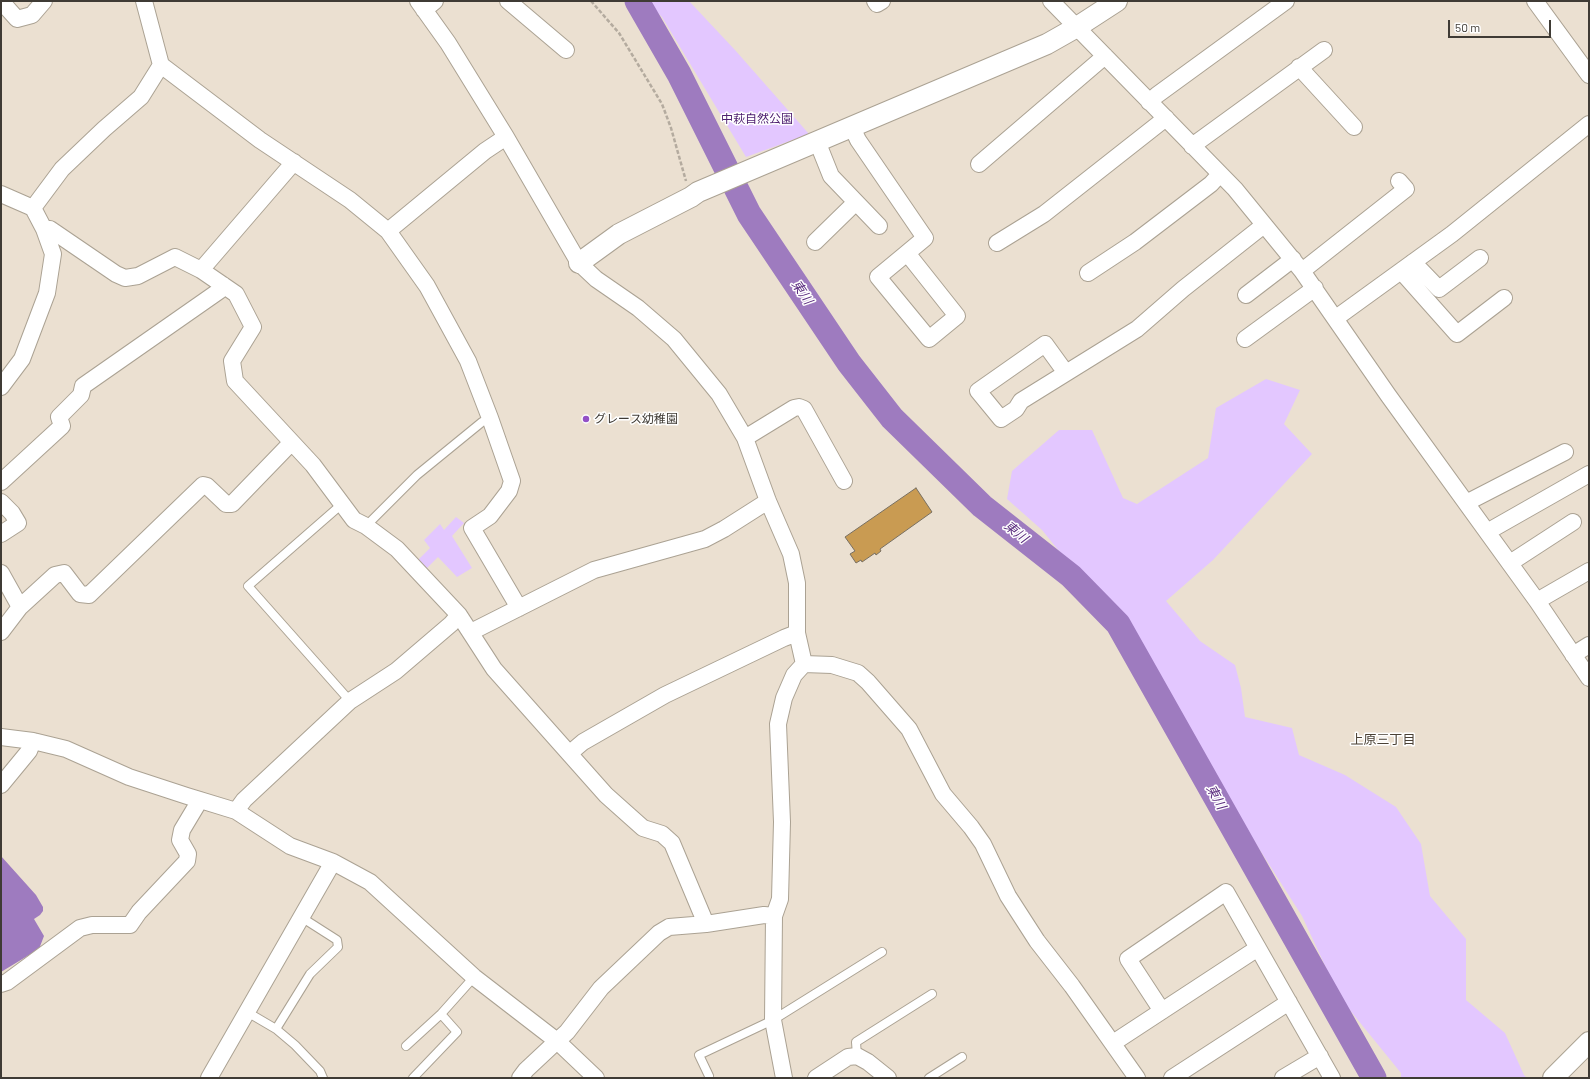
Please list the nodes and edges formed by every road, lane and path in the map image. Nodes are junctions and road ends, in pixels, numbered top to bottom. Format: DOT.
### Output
graph roads {
  1 [pos="1,1"];
  2 [pos="44,1"];
  3 [pos="144,1"];
  4 [pos="508,1"];
  5 [pos="591,1"];
  6 [pos="875,1"];
  7 [pos="882,1"];
  8 [pos="1051,1"];
  9 [pos="1117,1"];
  10 [pos="1286,1"];
  11 [pos="1535,1"];
  12 [pos="426,4"];
  13 [pos="1077,27"];
  14 [pos="566,50"];
  15 [pos="1324,50"];
  16 [pos="1105,56"];
  17 [pos="161,65"];
  18 [pos="1300,67"];
  19 [pos="1589,75"];
  20 [pos="1149,102"];
  21 [pos="1166,118"];
  22 [pos="1589,124"];
  23 [pos="852,127"];
  24 [pos="1354,128"];
  25 [pos="506,137"];
  26 [pos="818,142"];
  27 [pos="1192,146"];
  28 [pos="294,162"];
  29 [pos="978,164"];
  30 [pos="1220,174"];
  31 [pos="1400,181"];
  32 [pos="1,194"];
  33 [pos="695,195"];
  34 [pos="856,202"];
  35 [pos="33,208"];
  36 [pos="1264,225"];
  37 [pos="879,226"];
  38 [pos="44,229"];
  39 [pos="388,231"];
  40 [pos="815,242"];
  41 [pos="997,243"];
  42 [pos="907,253"];
  43 [pos="1480,258"];
  44 [pos="578,263"];
  45 [pos="1298,265"];
  46 [pos="1407,266"];
  47 [pos="201,270"];
  48 [pos="1088,273"];
  49 [pos="223,285"];
  50 [pos="1315,288"];
  51 [pos="1246,295"];
  52 [pos="1504,298"];
  53 [pos="1336,318"];
  54 [pos="1245,339"];
  55 [pos="1066,373"];
  56 [pos="1,388"];
  57 [pos="490,418"];
  58 [pos="745,438"];
  59 [pos="291,443"];
  60 [pos="1565,452"];
  61 [pos="1589,474"];
  62 [pos="844,481"];
  63 [pos="1,482"];
  64 [pos="768,501"];
  65 [pos="1,502"];
  66 [pos="1466,503"];
  67 [pos="342,504"];
  68 [pos="1573,522"];
  69 [pos="366,526"];
  70 [pos="1487,532"];
  71 [pos="1,534"];
  72 [pos="1510,563"];
  73 [pos="1589,571"];
  74 [pos="1,573"];
  75 [pos="1538,601"];
  76 [pos="20,606"];
  77 [pos="519,608"];
  78 [pos="460,615"];
  79 [pos="1,632"];
  80 [pos="470,632"];
  81 [pos="797,633"];
  82 [pos="1589,646"];
  83 [pos="1573,655"];
  84 [pos="804,664"];
  85 [pos="1589,678"];
  86 [pos="350,701"];
  87 [pos="1,737"];
  88 [pos="33,741"];
  89 [pos="570,754"];
  90 [pos="1,784"];
  91 [pos="200,800"];
  92 [pos="236,811"];
  93 [pos="333,862"];
  94 [pos="774,916"];
  95 [pos="302,917"];
  96 [pos="706,924"];
  97 [pos="1258,948"];
  98 [pos="882,952"];
  99 [pos="474,977"];
  100 [pos="1,984"];
  101 [pos="932,994"];
  102 [pos="1289,1002"];
  103 [pos="1162,1011"];
  104 [pos="247,1012"];
  105 [pos="441,1014"];
  106 [pos="773,1020"];
  107 [pos="276,1029"];
  108 [pos="557,1041"];
  109 [pos="1589,1042"];
  110 [pos="1113,1043"];
  111 [pos="406,1046"];
  112 [pos="857,1056"];
  113 [pos="1320,1056"];
  114 [pos="962,1057"];
  115 [pos="709,1076"];
  116 [pos="209,1078"];
  117 [pos="323,1078"];
  118 [pos="413,1078"];
  119 [pos="520,1078"];
  120 [pos="596,1078"];
  121 [pos="784,1078"];
  122 [pos="816,1078"];
  123 [pos="888,1078"];
  124 [pos="929,1078"];
  125 [pos="1137,1078"];
  126 [pos="1172,1078"];
  127 [pos="1283,1078"];
  128 [pos="1332,1078"];
  129 [pos="1553,1078"];
  1 -- 2 [label="street"];
  3 -- 17 [label="street"];
  4 -- 14 [label="street"];
  5 -- 33 [label="path"];
  6 -- 7 [label="street"];
  8 -- 13 [label="street"];
  9 -- 13 [label="street"];
  10 -- 20 [label="street"];
  11 -- 19 [label="street"];
  12 -- 25 [label="street"];
  13 -- 16 [label="street"];
  13 -- 23 [label="street"];
  15 -- 18 [label="street"];
  16 -- 20 [label="street"];
  16 -- 29 [label="street"];
  17 -- 28 [label="street"];
  17 -- 35 [label="street"];
  18 -- 24 [label="street"];
  18 -- 27 [label="street"];
  20 -- 21 [label="street"];
  21 -- 27 [label="street"];
  21 -- 41 [label="street"];
  22 -- 46 [label="street"];
  23 -- 26 [label="street"];
  23 -- 42 [label="street"];
  25 -- 39 [label="street"];
  25 -- 44 [label="street"];
  26 -- 33 [label="street"];
  26 -- 34 [label="street"];
  27 -- 30 [label="street"];
  28 -- 39 [label="street"];
  28 -- 47 [label="street"];
  30 -- 36 [label="street"];
  30 -- 48 [label="street"];
  31 -- 45 [label="street"];
  32 -- 35 [label="street"];
  33 -- 44 [label="street"];
  34 -- 37 [label="street"];
  34 -- 40 [label="street"];
  35 -- 38 [label="street"];
  36 -- 45 [label="street"];
  36 -- 55 [label="street"];
  38 -- 47 [label="street"];
  38 -- 56 [label="street"];
  39 -- 57 [label="street"];
  42 -- 42 [label="street"];
  43 -- 46 [label="street"];
  44 -- 58 [label="street"];
  45 -- 50 [label="street"];
  45 -- 51 [label="street"];
  46 -- 52 [label="street"];
  46 -- 53 [label="street"];
  47 -- 49 [label="street"];
  49 -- 59 [label="street"];
  49 -- 63 [label="street"];
  50 -- 53 [label="street"];
  50 -- 54 [label="street"];
  53 -- 66 [label="street"];
  55 -- 55 [label="street"];
  57 -- 69 [label="lane"];
  57 -- 77 [label="street"];
  58 -- 62 [label="street"];
  58 -- 64 [label="street"];
  59 -- 67 [label="street"];
  59 -- 76 [label="street"];
  60 -- 66 [label="street"];
  61 -- 70 [label="street"];
  64 -- 77 [label="street"];
  64 -- 81 [label="street"];
  65 -- 71 [label="street"];
  66 -- 70 [label="street"];
  67 -- 69 [label="street"];
  67 -- 86 [label="lane"];
  68 -- 72 [label="street"];
  69 -- 78 [label="street"];
  70 -- 72 [label="street"];
  72 -- 75 [label="street"];
  73 -- 75 [label="street"];
  74 -- 76 [label="street"];
  75 -- 83 [label="street"];
  76 -- 79 [label="street"];
  77 -- 80 [label="street"];
  78 -- 80 [label="street"];
  78 -- 86 [label="street"];
  80 -- 89 [label="street"];
  81 -- 84 [label="street"];
  81 -- 89 [label="street"];
  82 -- 83 [label="street"];
  83 -- 85 [label="street"];
  84 -- 94 [label="street"];
  84 -- 110 [label="street"];
  86 -- 92 [label="street"];
  87 -- 88 [label="street"];
  88 -- 90 [label="street"];
  88 -- 91 [label="street"];
  89 -- 96 [label="street"];
  91 -- 92 [label="street"];
  91 -- 100 [label="street"];
  92 -- 93 [label="street"];
  93 -- 95 [label="street"];
  93 -- 99 [label="street"];
  94 -- 96 [label="street"];
  94 -- 106 [label="street"];
  95 -- 104 [label="street"];
  95 -- 107 [label="lane"];
  96 -- 108 [label="street"];
  97 -- 102 [label="street"];
  97 -- 103 [label="street"];
  97 -- 103 [label="street"];
  98 -- 106 [label="lane"];
  99 -- 105 [label="lane"];
  99 -- 108 [label="street"];
  101 -- 112 [label="lane"];
  102 -- 113 [label="street"];
  102 -- 126 [label="street"];
  103 -- 110 [label="street"];
  104 -- 107 [label="lane"];
  104 -- 116 [label="street"];
  105 -- 111 [label="lane"];
  105 -- 118 [label="lane"];
  106 -- 115 [label="lane"];
  106 -- 121 [label="street"];
  107 -- 117 [label="lane"];
  108 -- 119 [label="street"];
  108 -- 120 [label="street"];
  109 -- 129 [label="street"];
  110 -- 125 [label="street"];
  112 -- 122 [label="street"];
  112 -- 123 [label="street"];
  113 -- 127 [label="street"];
  113 -- 128 [label="street"];
  114 -- 124 [label="lane"];
}
